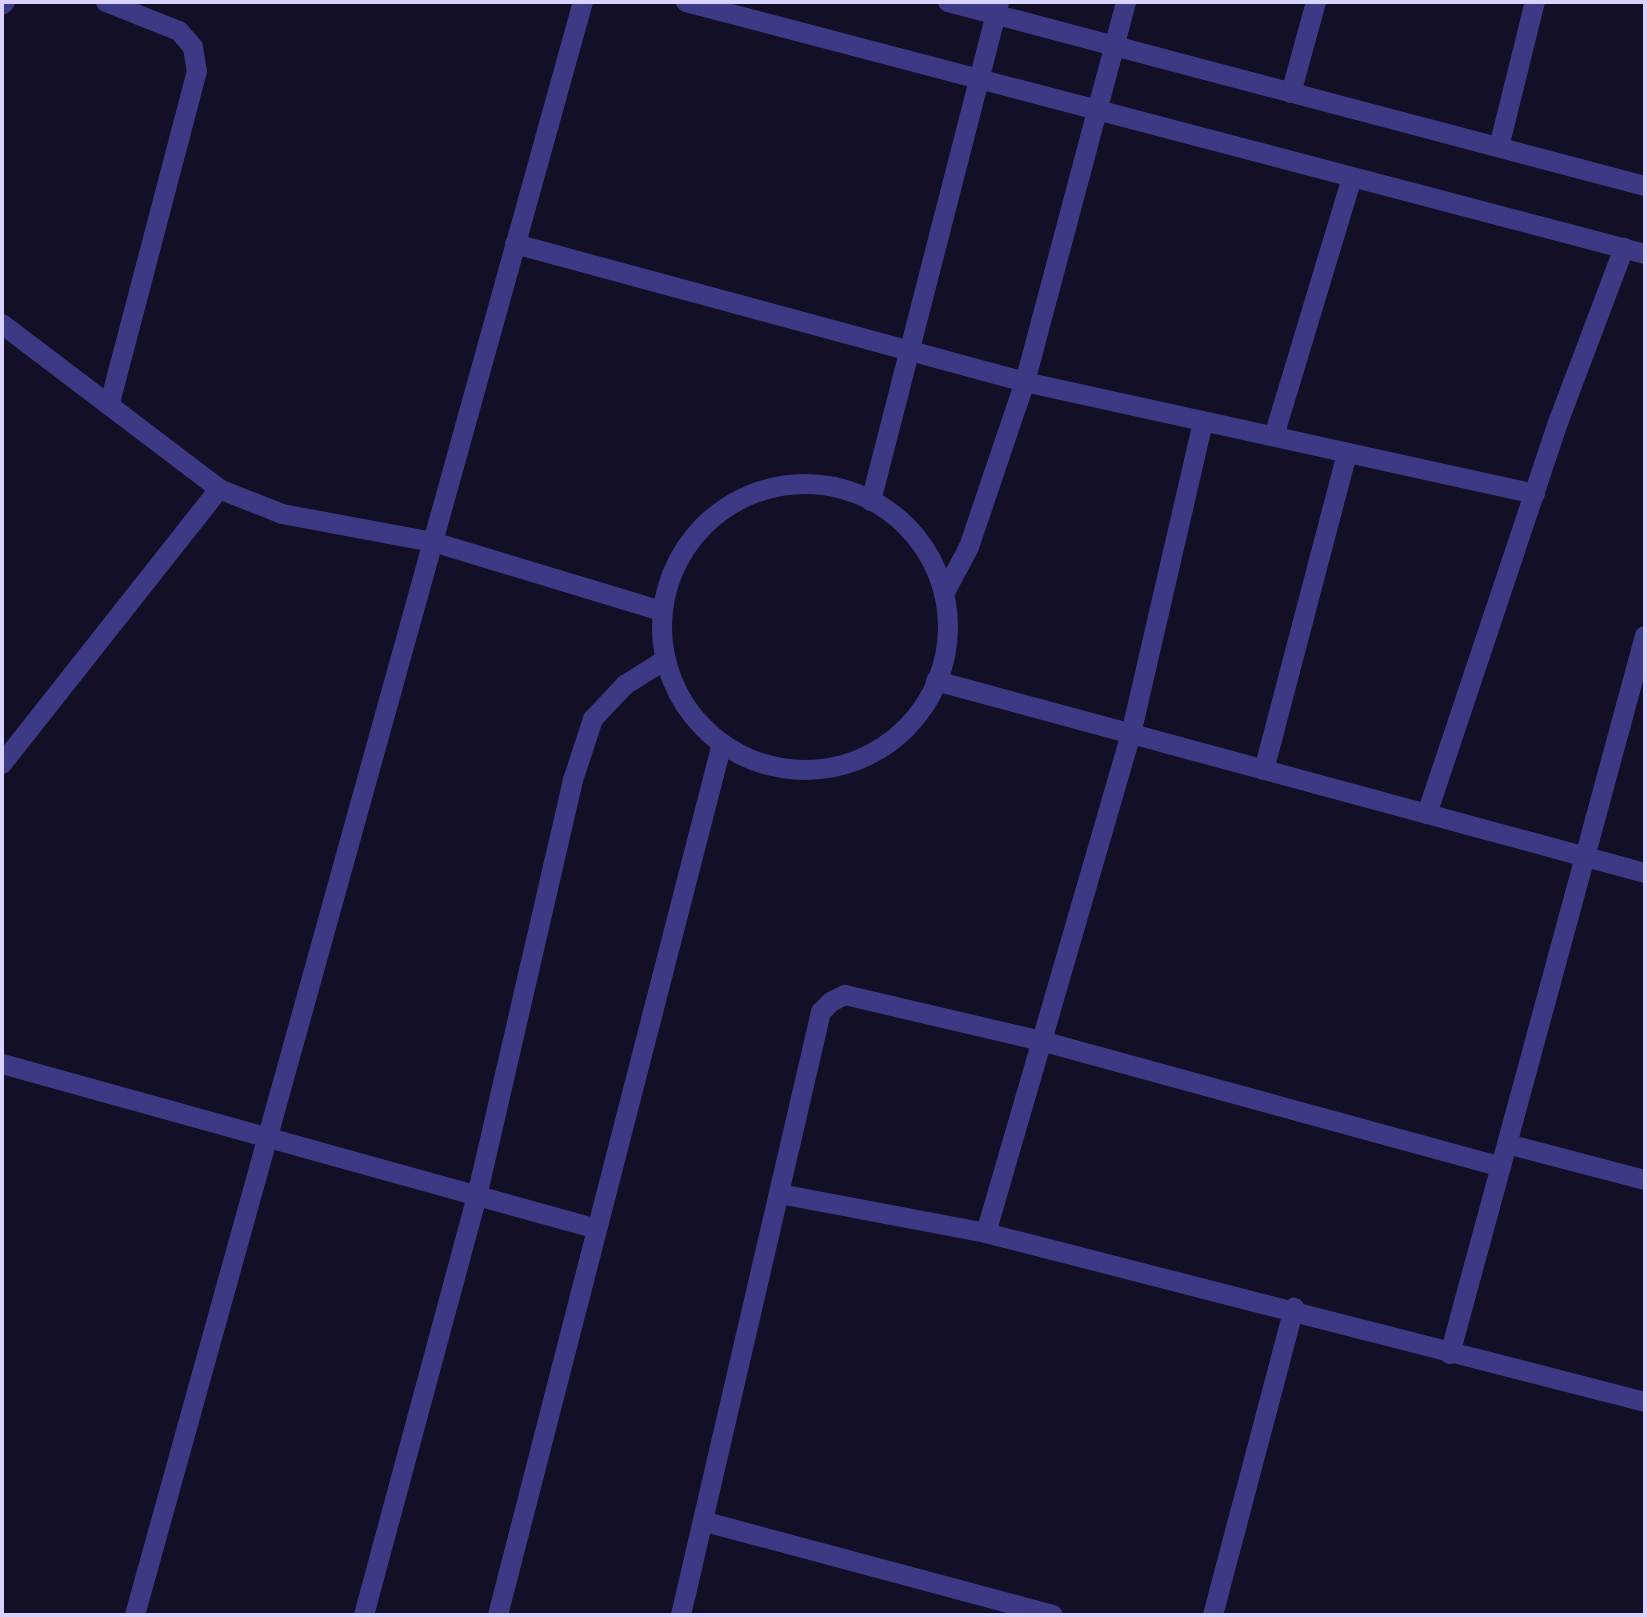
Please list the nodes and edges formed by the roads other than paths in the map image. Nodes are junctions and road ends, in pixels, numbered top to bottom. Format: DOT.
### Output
graph roads {
  1 [pos="106,2"];
  2 [pos="583,2"];
  3 [pos="686,2"];
  4 [pos="948,2"];
  5 [pos="1126,2"];
  6 [pos="1316,2"];
  7 [pos="1535,2"];
  8 [pos="997,8"];
  9 [pos="1113,46"];
  10 [pos="979,81"];
  11 [pos="1291,93"];
  12 [pos="1098,111"];
  13 [pos="1499,147"];
  14 [pos="1352,177"];
  15 [pos="1645,186"];
  16 [pos="515,244"];
  17 [pos="1624,248"];
  18 [pos="1645,254"];
  19 [pos="2,324"];
  20 [pos="910,347"];
  21 [pos="1025,382"];
  22 [pos="110,402"];
  23 [pos="1203,421"];
  24 [pos="1274,436"];
  25 [pos="1347,453"];
  26 [pos="219,489"];
  27 [pos="1535,494"];
  28 [pos="871,501"];
  29 [pos="433,542"];
  30 [pos="944,594"];
  31 [pos="662,611"];
  32 [pos="1645,636"];
  33 [pos="665,660"];
  34 [pos="936,681"];
  35 [pos="1131,734"];
  36 [pos="722,744"];
  37 [pos="2,764"];
  38 [pos="1264,770"];
  39 [pos="1427,814"];
  40 [pos="1585,857"];
  41 [pos="1645,873"];
  42 [pos="1045,1042"];
  43 [pos="2,1064"];
  44 [pos="268,1137"];
  45 [pos="1507,1144"];
  46 [pos="1501,1167"];
  47 [pos="1645,1180"];
  48 [pos="780,1194"];
  49 [pos="477,1196"];
  50 [pos="597,1229"];
  51 [pos="986,1233"];
  52 [pos="1294,1308"];
  53 [pos="1450,1354"];
  54 [pos="1645,1402"];
  55 [pos="706,1522"];
  56 [pos="135,1615"];
  57 [pos="364,1615"];
  58 [pos="498,1615"];
  59 [pos="681,1615"];
  60 [pos="1053,1615"];
  61 [pos="1213,1615"];
  1 -- 22 [label="street"];
  2 -- 16 [label="street"];
  3 -- 10 [label="street"];
  4 -- 8 [label="street"];
  5 -- 9 [label="street"];
  6 -- 11 [label="street"];
  7 -- 13 [label="street"];
  8 -- 9 [label="street"];
  8 -- 10 [label="street"];
  9 -- 11 [label="street"];
  9 -- 12 [label="street"];
  10 -- 12 [label="street"];
  10 -- 20 [label="street"];
  11 -- 13 [label="street"];
  12 -- 14 [label="street"];
  12 -- 21 [label="street"];
  13 -- 15 [label="street"];
  14 -- 17 [label="street"];
  14 -- 24 [label="street"];
  16 -- 20 [label="street"];
  16 -- 29 [label="street"];
  17 -- 18 [label="street"];
  17 -- 27 [label="street"];
  19 -- 22 [label="street"];
  20 -- 21 [label="street"];
  20 -- 28 [label="street"];
  21 -- 23 [label="street"];
  21 -- 30 [label="street"];
  22 -- 26 [label="street"];
  23 -- 24 [label="street"];
  23 -- 35 [label="street"];
  24 -- 25 [label="street"];
  25 -- 27 [label="street"];
  25 -- 38 [label="street"];
  26 -- 29 [label="street"];
  26 -- 37 [label="street"];
  27 -- 39 [label="street"];
  28 -- 30 [label="street"];
  28 -- 31 [label="street"];
  29 -- 31 [label="street"];
  29 -- 44 [label="street"];
  30 -- 34 [label="street"];
  31 -- 33 [label="street"];
  32 -- 40 [label="street"];
  33 -- 36 [label="street"];
  33 -- 49 [label="street"];
  34 -- 35 [label="street"];
  34 -- 36 [label="street"];
  35 -- 38 [label="street"];
  35 -- 42 [label="street"];
  36 -- 50 [label="street"];
  38 -- 39 [label="street"];
  39 -- 40 [label="street"];
  40 -- 41 [label="street"];
  40 -- 45 [label="street"];
  42 -- 46 [label="street"];
  42 -- 48 [label="street"];
  42 -- 51 [label="street"];
  43 -- 44 [label="street"];
  44 -- 49 [label="street"];
  44 -- 56 [label="street"];
  45 -- 46 [label="street"];
  45 -- 47 [label="street"];
  46 -- 53 [label="street"];
  48 -- 51 [label="street"];
  48 -- 55 [label="street"];
  49 -- 50 [label="street"];
  49 -- 57 [label="street"];
  50 -- 58 [label="street"];
  51 -- 52 [label="street"];
  52 -- 53 [label="street"];
  52 -- 61 [label="street"];
  53 -- 54 [label="street"];
  55 -- 59 [label="street"];
  55 -- 60 [label="street"];
}
